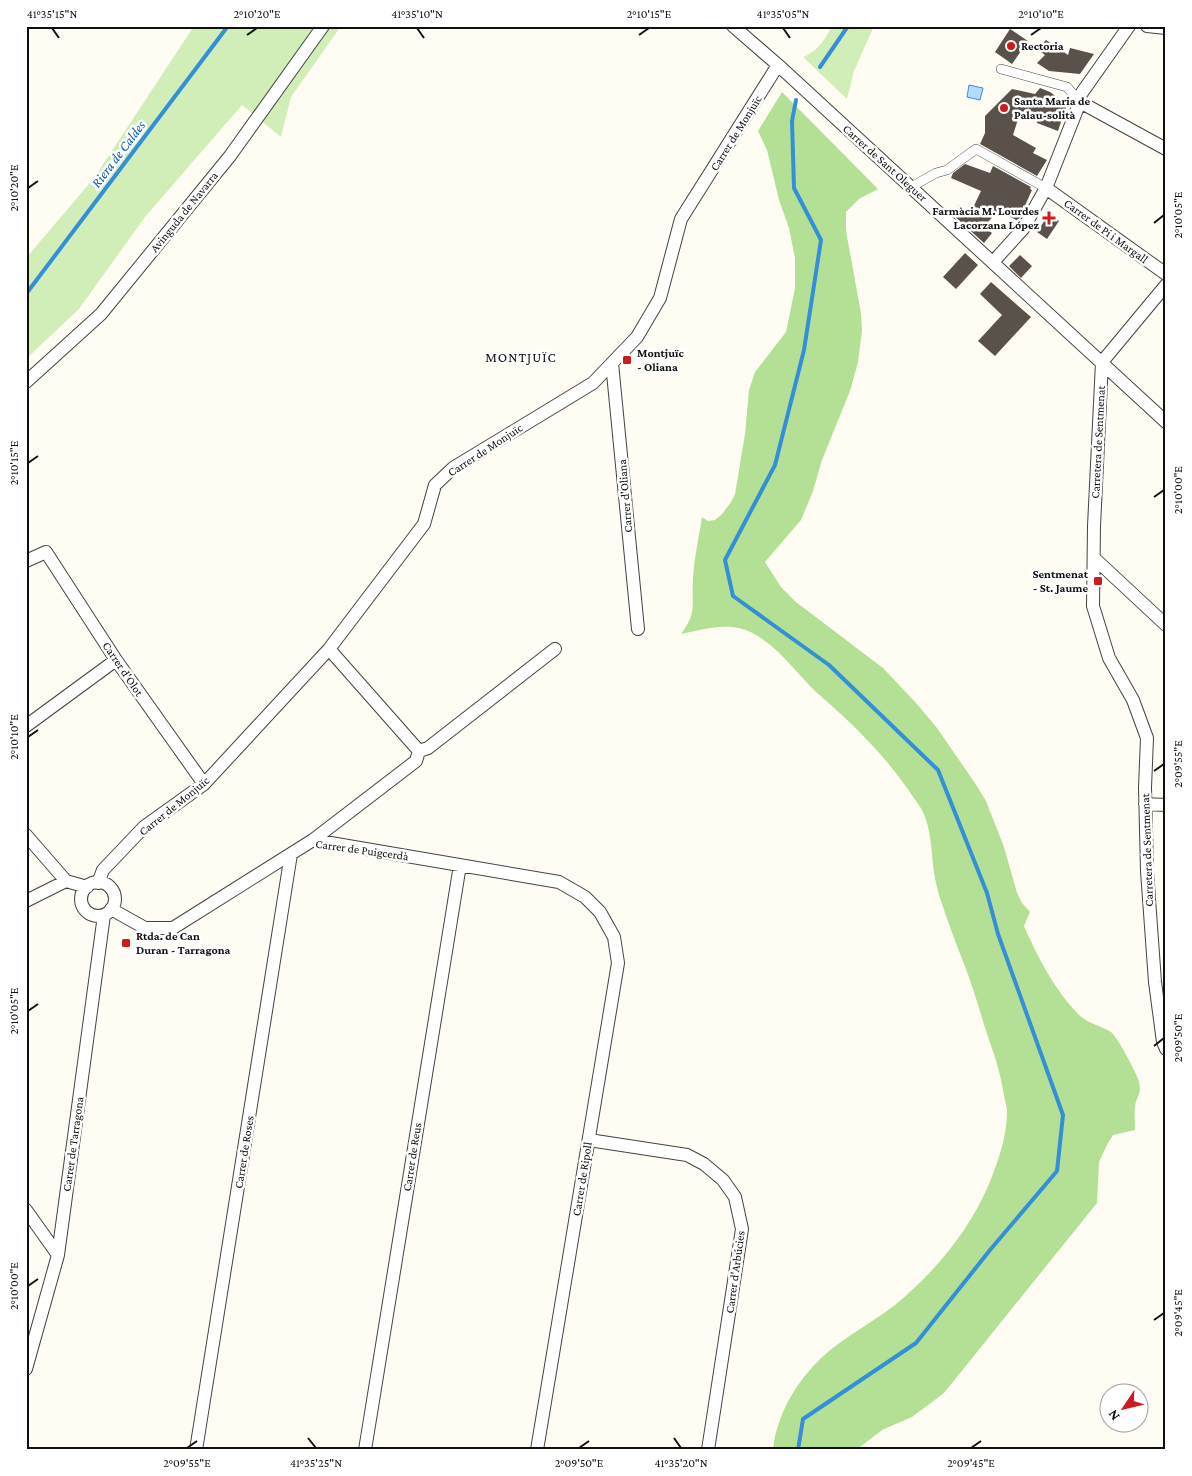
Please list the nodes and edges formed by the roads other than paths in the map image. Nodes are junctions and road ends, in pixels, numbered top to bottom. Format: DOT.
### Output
graph roads {
  1 [pos="323,26"];
  2 [pos="733,26"];
  3 [pos="1129,26"];
  4 [pos="1147,26"];
  5 [pos="1166,28"];
  6 [pos="778,65"];
  7 [pos="1001,69"];
  8 [pos="1080,102"];
  9 [pos="1166,149"];
  10 [pos="911,187"];
  11 [pos="1046,188"];
  12 [pos="993,262"];
  13 [pos="1166,274"];
  14 [pos="1166,285"];
  15 [pos="1102,362"];
  16 [pos="612,363"];
  17 [pos="26,382"];
  18 [pos="1166,422"];
  19 [pos="1094,558"];
  20 [pos="26,561"];
  21 [pos="1166,626"];
  22 [pos="638,629"];
  23 [pos="328,649"];
  24 [pos="556,649"];
  25 [pos="116,660"];
  26 [pos="26,726"];
  27 [pos="419,751"];
  28 [pos="204,784"];
  29 [pos="1145,804"];
  30 [pos="1166,805"];
  31 [pos="26,835"];
  32 [pos="313,840"];
  33 [pos="291,854"];
  34 [pos="460,865"];
  35 [pos="66,881"];
  36 [pos="92,885"];
  37 [pos="26,902"];
  38 [pos="107,912"];
  39 [pos="600,912"];
  40 [pos="1166,1049"];
  41 [pos="589,1140"];
  42 [pos="26,1210"];
  43 [pos="58,1255"];
  44 [pos="26,1369"];
  45 [pos="196,1450"];
  46 [pos="365,1450"];
  47 [pos="537,1450"];
  48 [pos="708,1450"];
  1 -- 17 [label="street, Avinguda de Navarra"];
  2 -- 6 [label="street, Carrer de Sant Oleguer"];
  3 -- 8 [label="street"];
  4 -- 5 [label="street"];
  6 -- 10 [label="street, Carrer de Sant Oleguer"];
  6 -- 16 [label="street, Carrer de Monjuïc"];
  7 -- 8 [label="street"];
  8 -- 9 [label="street"];
  8 -- 11 [label="street"];
  10 -- 11 [label="street"];
  10 -- 12 [label="street, Carrer de Sant Oleguer"];
  11 -- 12 [label="street"];
  11 -- 13 [label="street, Carrer de Pi i Margall"];
  12 -- 15 [label="street, Carrer de Sant Oleguer"];
  14 -- 15 [label="street"];
  15 -- 18 [label="street, Carrer de Sant Oleguer"];
  15 -- 19 [label="street, Carretera de Sentmenat"];
  16 -- 22 [label="street, Carrer d'Oliana"];
  16 -- 23 [label="street, Carrer de Monjuïc"];
  19 -- 21 [label="street"];
  19 -- 29 [label="street, Carretera de Sentmenat"];
  20 -- 25 [label="street, Carrer d'Olot"];
  23 -- 27 [label="street"];
  23 -- 28 [label="street, Carrer de Monjuïc"];
  24 -- 27 [label="street"];
  25 -- 26 [label="street"];
  25 -- 28 [label="street, Carrer d'Olot"];
  27 -- 32 [label="street"];
  28 -- 36 [label="street, Carrer de Monjuïc"];
  29 -- 30 [label="street"];
  29 -- 40 [label="street, Carretera de Sentmenat"];
  31 -- 35 [label="street"];
  32 -- 33 [label="street, Carrer de Puigcerdà"];
  32 -- 34 [label="street, Carrer de Puigcerdà"];
  33 -- 38 [label="street, Carrer de Puigcerdà"];
  33 -- 45 [label="street, Carrer de Roses"];
  34 -- 39 [label="street, Carrer de Puigcerdà"];
  34 -- 46 [label="street, Carrer de Reus"];
  35 -- 36 [label="street"];
  35 -- 37 [label="street"];
  36 -- 38 [label="street"];
  36 -- 38 [label="street"];
  38 -- 43 [label="street, Carrer de Tarragona"];
  39 -- 41 [label="street, Carrer de Ripoll"];
  41 -- 47 [label="street, Carrer de Ripoll"];
  41 -- 48 [label="street, Carrer d'Arbúcies"];
  42 -- 43 [label="street"];
  43 -- 44 [label="street, Carrer de Tarragona"];
}
